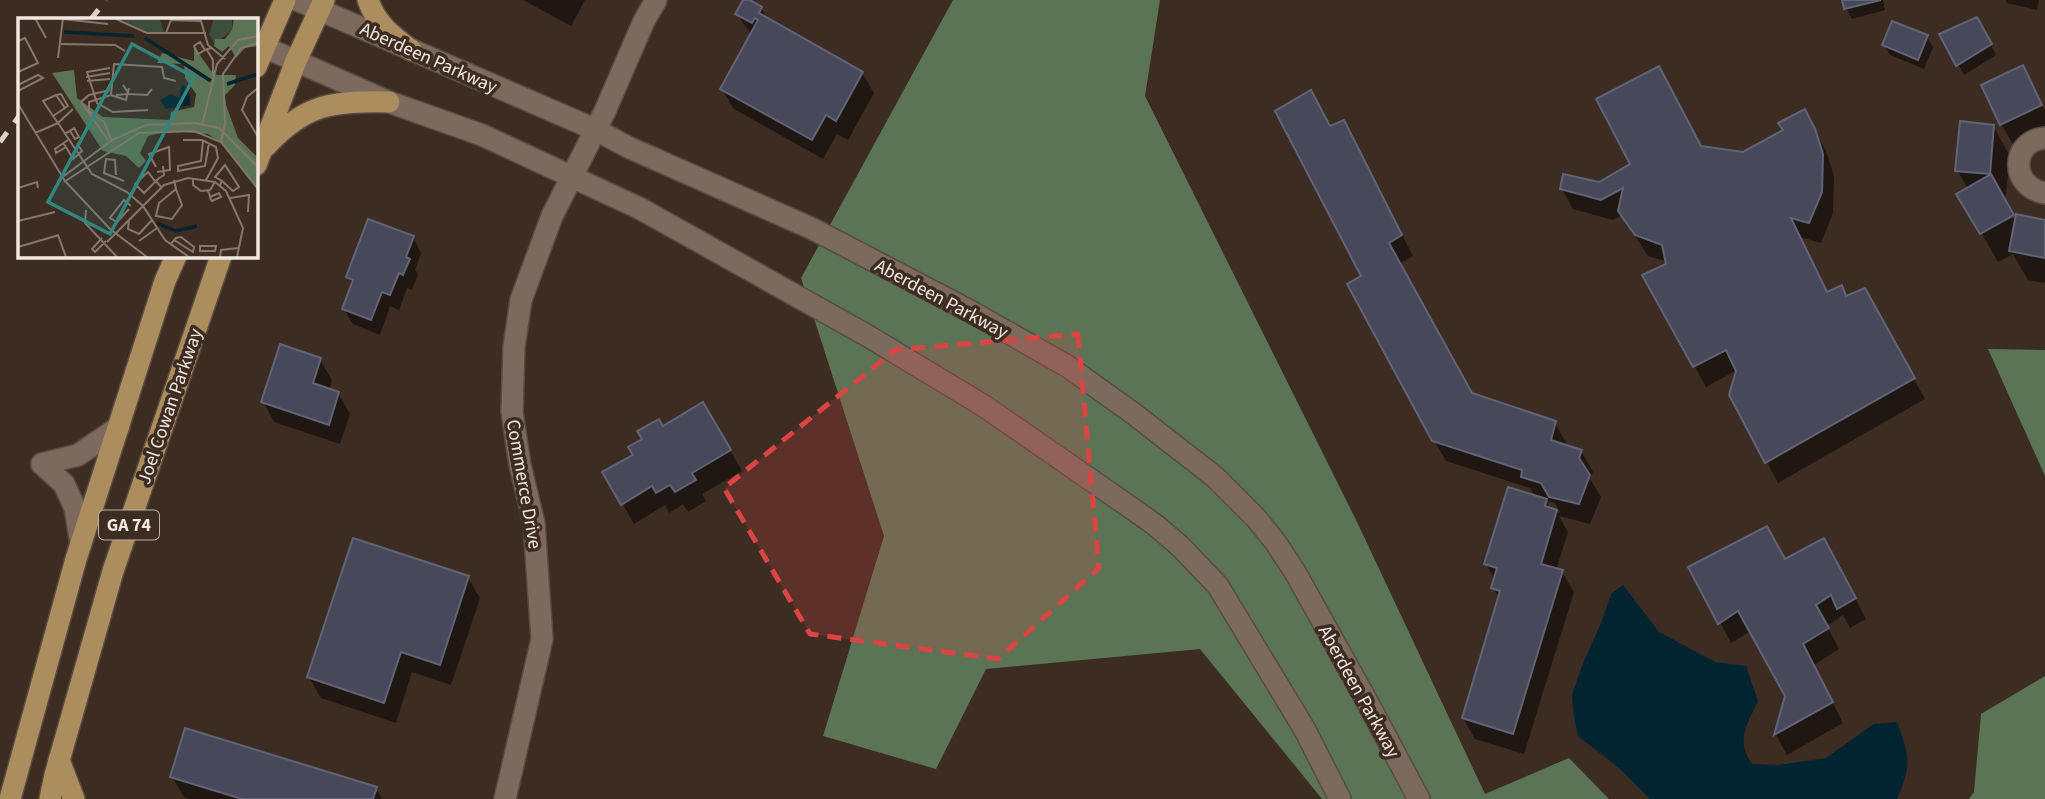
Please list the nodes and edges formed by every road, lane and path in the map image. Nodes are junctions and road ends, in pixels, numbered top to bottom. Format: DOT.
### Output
graph roads {
  1 [pos="285,0"];
  2 [pos="296,0"];
  3 [pos="368,0"];
  4 [pos="656,0"];
  5 [pos="322,5"];
  6 [pos="264,47"];
  7 [pos="411,50"];
  8 [pos="296,61"];
  9 [pos="257,64"];
  10 [pos="389,102"];
  11 [pos="594,130"];
  12 [pos="2045,138"];
  13 [pos="258,159"];
  14 [pos="573,176"];
  15 [pos="2045,193"];
  16 [pos="176,257"];
  17 [pos="221,257"];
  18 [pos="119,427"];
  19 [pos="81,544"];
  20 [pos="59,760"];
  21 [pos="10,799"];
  22 [pos="50,799"];
  23 [pos="74,799"];
  24 [pos="505,799"];
  25 [pos="1340,799"];
  26 [pos="1419,799"];
  1 -- 6 [label="main road"];
  2 -- 5 [label="street, Aberdeen Parkway"];
  3 -- 7 [label="main road"];
  4 -- 11 [label="street, Commerce Drive"];
  5 -- 7 [label="street, Aberdeen Parkway"];
  5 -- 8 [label="main road"];
  6 -- 8 [label="street"];
  6 -- 9 [label="main road"];
  7 -- 11 [label="street, Aberdeen Parkway"];
  8 -- 10 [label="street"];
  8 -- 13 [label="main road"];
  10 -- 13 [label="main road"];
  10 -- 14 [label="street"];
  11 -- 14 [label="street, Commerce Drive"];
  11 -- 26 [label="street, Aberdeen Parkway"];
  12 -- 15 [label="street"];
  14 -- 24 [label="street, Commerce Drive"];
  14 -- 25 [label="street"];
  16 -- 18 [label="main road, Joel Cowan Parkway / GA 74"];
  17 -- 20 [label="main road, Joel Cowan Parkway / GA 74"];
  18 -- 19 [label="main road, Joel Cowan Parkway / GA 74"];
  18 -- 19 [label="street"];
  19 -- 21 [label="main road, Joel Cowan Parkway / GA 74"];
  20 -- 22 [label="main road, Joel Cowan Parkway / GA 74"];
  20 -- 23 [label="main road"];
}
